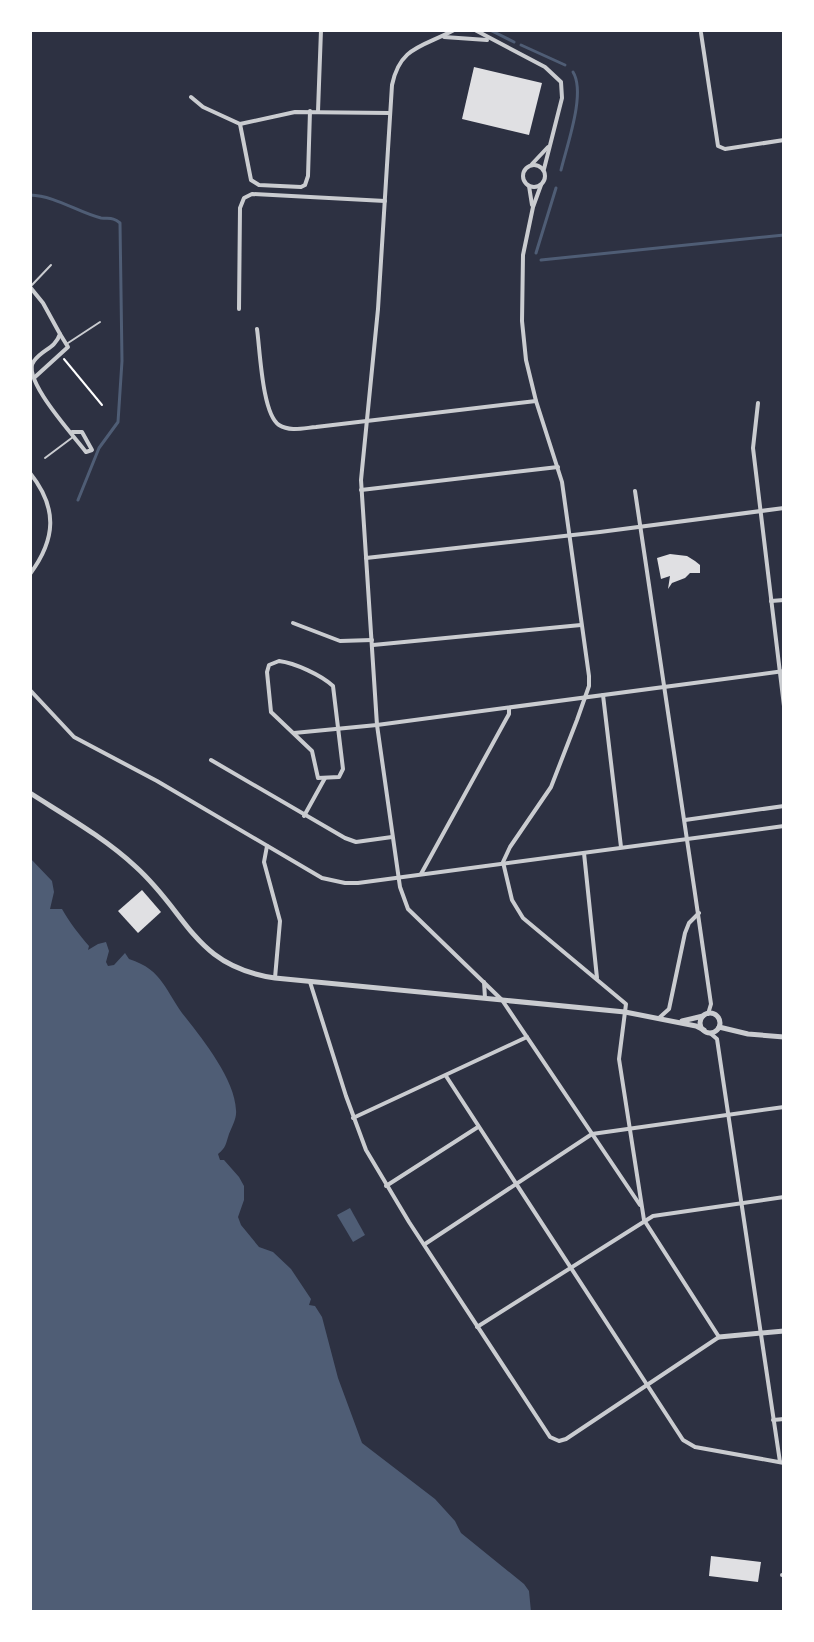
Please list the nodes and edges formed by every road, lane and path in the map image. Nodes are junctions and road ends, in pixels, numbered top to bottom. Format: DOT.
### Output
graph roads {
  1 [pos="321,30"];
  2 [pos="444,30"];
  3 [pos="454,30"];
  4 [pos="475,30"];
  5 [pos="701,33"];
  6 [pos="437,38"];
  7 [pos="492,41"];
  8 [pos="191,97"];
  9 [pos="310,111"];
  10 [pos="318,111"];
  11 [pos="390,113"];
  12 [pos="240,124"];
  13 [pos="784,140"];
  14 [pos="549,145"];
  15 [pos="532,164"];
  16 [pos="544,169"];
  17 [pos="528,185"];
  18 [pos="541,185"];
  19 [pos="385,201"];
  20 [pos="533,207"];
  21 [pos="51,265"];
  22 [pos="30,287"];
  23 [pos="239,309"];
  24 [pos="100,322"];
  25 [pos="257,329"];
  26 [pos="60,334"];
  27 [pos="67,343"];
  28 [pos="63,358"];
  29 [pos="34,377"];
  30 [pos="536,401"];
  31 [pos="758,403"];
  32 [pos="102,405"];
  33 [pos="367,421"];
  34 [pos="73,434"];
  35 [pos="45,458"];
  36 [pos="558,467"];
  37 [pos="30,473"];
  38 [pos="361,490"];
  39 [pos="635,491"];
  40 [pos="784,508"];
  41 [pos="759,512"];
  42 [pos="640,527"];
  43 [pos="569,536"];
  44 [pos="366,558"];
  45 [pos="30,574"];
  46 [pos="784,600"];
  47 [pos="771,601"];
  48 [pos="293,623"];
  49 [pos="581,625"];
  50 [pos="372,643"];
  51 [pos="782,672"];
  52 [pos="663,687"];
  53 [pos="30,690"];
  54 [pos="603,695"];
  55 [pos="584,699"];
  56 [pos="784,706"];
  57 [pos="509,708"];
  58 [pos="377,725"];
  59 [pos="340,727"];
  60 [pos="294,733"];
  61 [pos="211,760"];
  62 [pos="325,778"];
  63 [pos="30,793"];
  64 [pos="784,806"];
  65 [pos="304,816"];
  66 [pos="685,820"];
  67 [pos="784,826"];
  68 [pos="392,837"];
  69 [pos="688,838"];
  70 [pos="267,846"];
  71 [pos="621,847"];
  72 [pos="584,852"];
  73 [pos="503,862"];
  74 [pos="421,874"];
  75 [pos="398,877"];
  76 [pos="699,913"];
  77 [pos="275,978"];
  78 [pos="597,978"];
  79 [pos="483,980"];
  80 [pos="310,982"];
  81 [pos="485,998"];
  82 [pos="502,1000"];
  83 [pos="625,1012"];
  84 [pos="706,1015"];
  85 [pos="659,1018"];
  86 [pos="673,1021"];
  87 [pos="719,1027"];
  88 [pos="707,1031"];
  89 [pos="527,1037"];
  90 [pos="784,1037"];
  91 [pos="446,1076"];
  92 [pos="784,1107"];
  93 [pos="729,1115"];
  94 [pos="353,1118"];
  95 [pos="479,1126"];
  96 [pos="629,1129"];
  97 [pos="592,1134"];
  98 [pos="518,1184"];
  99 [pos="386,1186"];
  100 [pos="784,1197"];
  101 [pos="743,1202"];
  102 [pos="641,1207"];
  103 [pos="644,1220"];
  104 [pos="424,1244"];
  105 [pos="570,1266"];
  106 [pos="477,1327"];
  107 [pos="784,1331"];
  108 [pos="761,1334"];
  109 [pos="719,1337"];
  110 [pos="647,1384"];
  111 [pos="784,1419"];
  112 [pos="773,1420"];
  113 [pos="782,1462"];
  1 -- 10 [label="street"];
  2 -- 6 [label="street"];
  3 -- 6 [label="street"];
  4 -- 7 [label="street"];
  5 -- 13 [label="street"];
  6 -- 7 [label="street"];
  6 -- 11 [label="street"];
  7 -- 14 [label="street"];
  8 -- 12 [label="street"];
  9 -- 10 [label="street"];
  9 -- 12 [label="street"];
  9 -- 12 [label="street"];
  10 -- 11 [label="street"];
  11 -- 19 [label="street"];
  14 -- 15 [label="street"];
  14 -- 16 [label="street"];
  15 -- 16 [label="street"];
  15 -- 17 [label="street"];
  16 -- 18 [label="street"];
  17 -- 18 [label="street"];
  17 -- 20 [label="street"];
  18 -- 20 [label="street"];
  19 -- 23 [label="street"];
  19 -- 33 [label="street"];
  20 -- 30 [label="street"];
  21 -- 22 [label="lane"];
  22 -- 26 [label="street"];
  24 -- 27 [label="lane"];
  25 -- 33 [label="street"];
  26 -- 27 [label="street"];
  26 -- 29 [label="street"];
  27 -- 29 [label="street"];
  28 -- 32 [label="path"];
  29 -- 34 [label="street"];
  30 -- 33 [label="street"];
  30 -- 36 [label="street"];
  31 -- 41 [label="street"];
  33 -- 38 [label="street"];
  34 -- 34 [label="street"];
  34 -- 35 [label="lane"];
  36 -- 38 [label="street"];
  36 -- 43 [label="street"];
  37 -- 45 [label="street"];
  38 -- 44 [label="street"];
  39 -- 42 [label="street"];
  40 -- 41 [label="street"];
  41 -- 42 [label="street"];
  41 -- 47 [label="street"];
  42 -- 43 [label="street"];
  42 -- 52 [label="street"];
  43 -- 44 [label="street"];
  43 -- 49 [label="street"];
  44 -- 50 [label="street"];
  46 -- 47 [label="street"];
  47 -- 51 [label="street"];
  48 -- 50 [label="street"];
  49 -- 50 [label="street"];
  49 -- 55 [label="street"];
  50 -- 58 [label="street"];
  51 -- 52 [label="street"];
  51 -- 56 [label="street"];
  52 -- 54 [label="street"];
  52 -- 66 [label="street"];
  53 -- 70 [label="street"];
  54 -- 55 [label="street"];
  54 -- 71 [label="street"];
  55 -- 57 [label="street"];
  55 -- 73 [label="street"];
  57 -- 58 [label="street"];
  57 -- 74 [label="street"];
  58 -- 59 [label="street"];
  58 -- 68 [label="street"];
  59 -- 60 [label="street"];
  59 -- 60 [label="street"];
  59 -- 62 [label="street"];
  60 -- 62 [label="street"];
  61 -- 65 [label="street"];
  62 -- 65 [label="street"];
  63 -- 77 [label="street"];
  64 -- 66 [label="street"];
  65 -- 68 [label="street"];
  66 -- 69 [label="street"];
  67 -- 69 [label="street"];
  68 -- 75 [label="street"];
  69 -- 71 [label="street"];
  69 -- 76 [label="street"];
  70 -- 75 [label="street"];
  70 -- 77 [label="street"];
  71 -- 72 [label="street"];
  72 -- 73 [label="street"];
  72 -- 78 [label="street"];
  73 -- 74 [label="street"];
  73 -- 78 [label="street"];
  74 -- 75 [label="street"];
  75 -- 79 [label="street"];
  76 -- 84 [label="street"];
  76 -- 85 [label="street"];
  77 -- 80 [label="street"];
  78 -- 83 [label="street"];
  79 -- 81 [label="street"];
  79 -- 82 [label="street"];
  80 -- 81 [label="street"];
  80 -- 94 [label="street"];
  81 -- 82 [label="street"];
  82 -- 83 [label="street"];
  82 -- 89 [label="street"];
  83 -- 85 [label="street"];
  83 -- 96 [label="street"];
  84 -- 86 [label="street"];
  84 -- 87 [label="street"];
  84 -- 88 [label="street"];
  85 -- 86 [label="street"];
  86 -- 88 [label="street"];
  87 -- 88 [label="street"];
  87 -- 90 [label="street"];
  88 -- 93 [label="street"];
  89 -- 91 [label="street"];
  89 -- 97 [label="street"];
  91 -- 94 [label="street"];
  91 -- 95 [label="street"];
  92 -- 93 [label="street"];
  93 -- 96 [label="street"];
  93 -- 101 [label="street"];
  94 -- 99 [label="street"];
  95 -- 98 [label="street"];
  95 -- 99 [label="street"];
  96 -- 97 [label="street"];
  96 -- 102 [label="street"];
  97 -- 98 [label="street"];
  97 -- 102 [label="street"];
  98 -- 104 [label="street"];
  98 -- 105 [label="street"];
  99 -- 104 [label="street"];
  100 -- 101 [label="street"];
  101 -- 103 [label="street"];
  101 -- 108 [label="street"];
  102 -- 103 [label="street"];
  103 -- 105 [label="street"];
  103 -- 109 [label="street"];
  104 -- 106 [label="street"];
  105 -- 106 [label="street"];
  105 -- 110 [label="street"];
  106 -- 110 [label="street"];
  107 -- 108 [label="street"];
  108 -- 109 [label="street"];
  108 -- 112 [label="street"];
  109 -- 110 [label="street"];
  110 -- 113 [label="street"];
  111 -- 112 [label="street"];
  112 -- 113 [label="street"];
}
